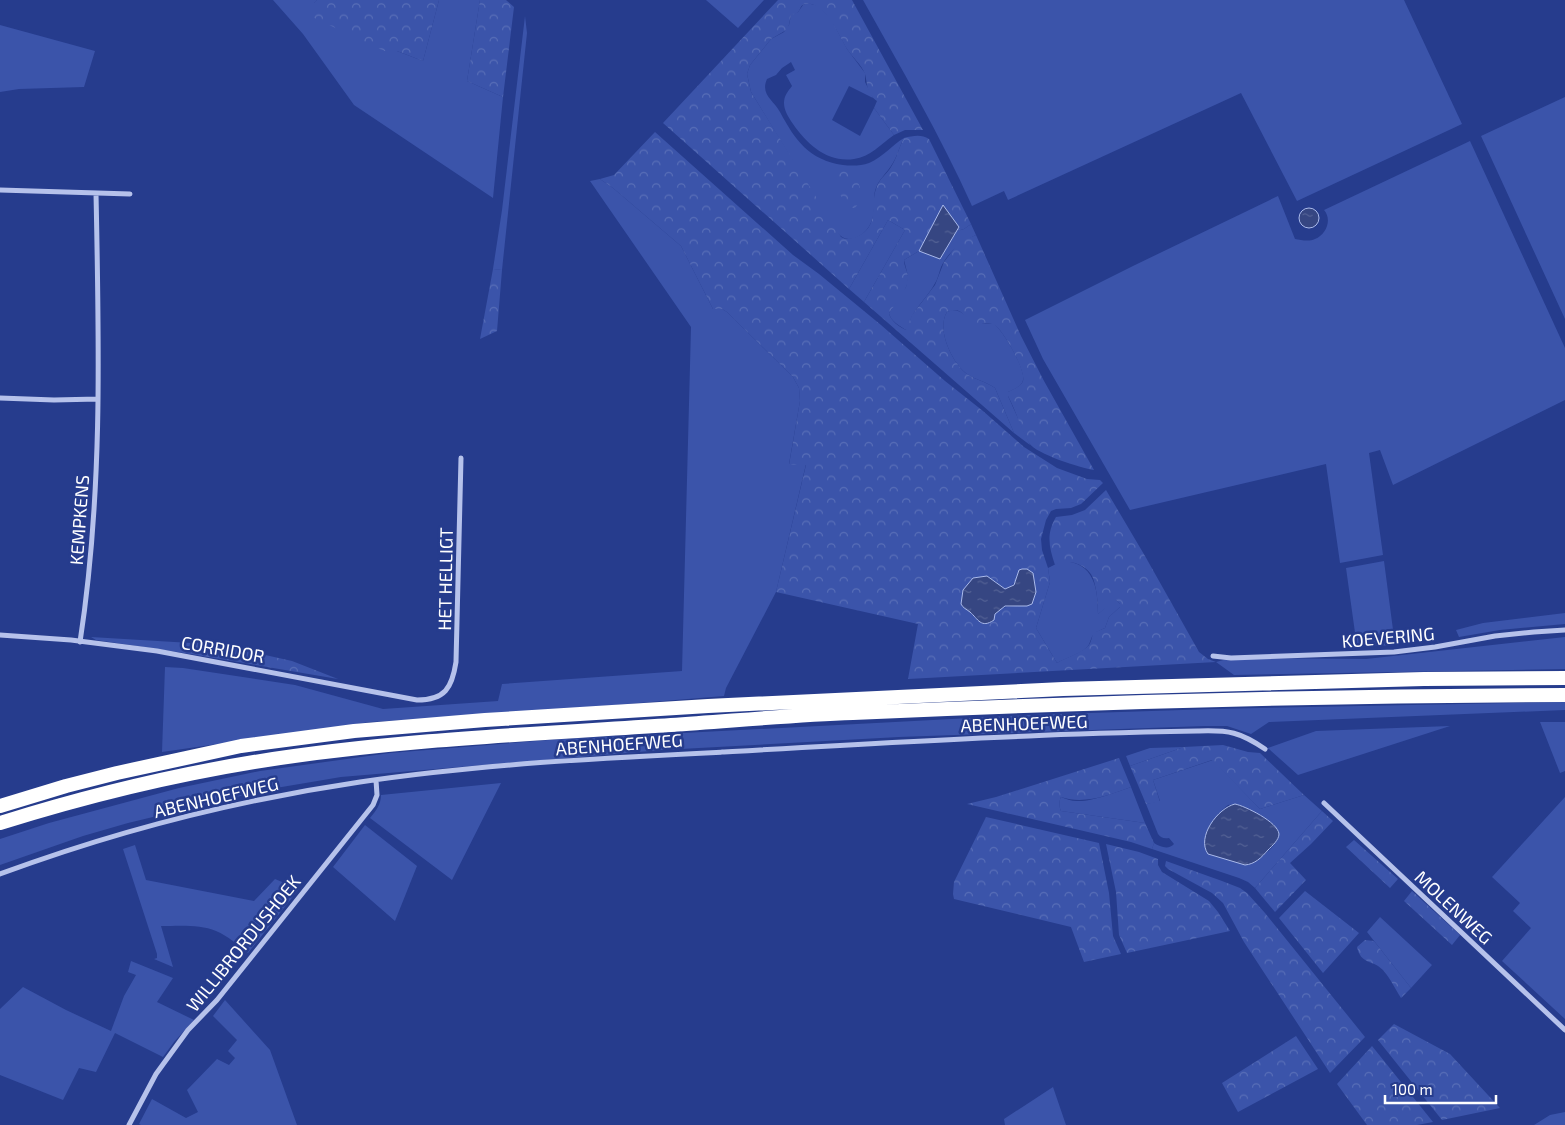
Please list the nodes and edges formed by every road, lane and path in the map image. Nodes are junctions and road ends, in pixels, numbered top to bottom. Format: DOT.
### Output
graph roads {
  1 [pos="0,190"];
  2 [pos="96,193"];
  3 [pos="130,194"];
  4 [pos="0,398"];
  5 [pos="98,399"];
  6 [pos="461,458"];
  7 [pos="1565,630"];
  8 [pos="0,635"];
  9 [pos="80,642"];
  10 [pos="1213,656"];
  11 [pos="1565,678"];
  12 [pos="1565,694"];
  13 [pos="439,696"];
  14 [pos="1265,749"];
  15 [pos="376,780"];
  16 [pos="1324,803"];
  17 [pos="0,806"];
  18 [pos="0,823"];
  19 [pos="0,874"];
  20 [pos="1565,1030"];
  21 [pos="128,1125"];
  1 -- 2 [label="street"];
  2 -- 3 [label="street"];
  2 -- 5 [label="street, KEMPKENS"];
  4 -- 5 [label="street"];
  5 -- 9 [label="street, KEMPKENS"];
  6 -- 13 [label="street, HET HELLIGT"];
  7 -- 10 [label="street, KOEVERING"];
  8 -- 9 [label="street, CORRIDOR"];
  9 -- 13 [label="street, CORRIDOR"];
  11 -- 17 [label="highway"];
  12 -- 18 [label="highway"];
  14 -- 15 [label="street, ABENHOEFWEG"];
  15 -- 19 [label="street, ABENHOEFWEG"];
  15 -- 21 [label="street, WILLIBRORDUSHOEK"];
  16 -- 20 [label="street, MOLENWEG"];
}
